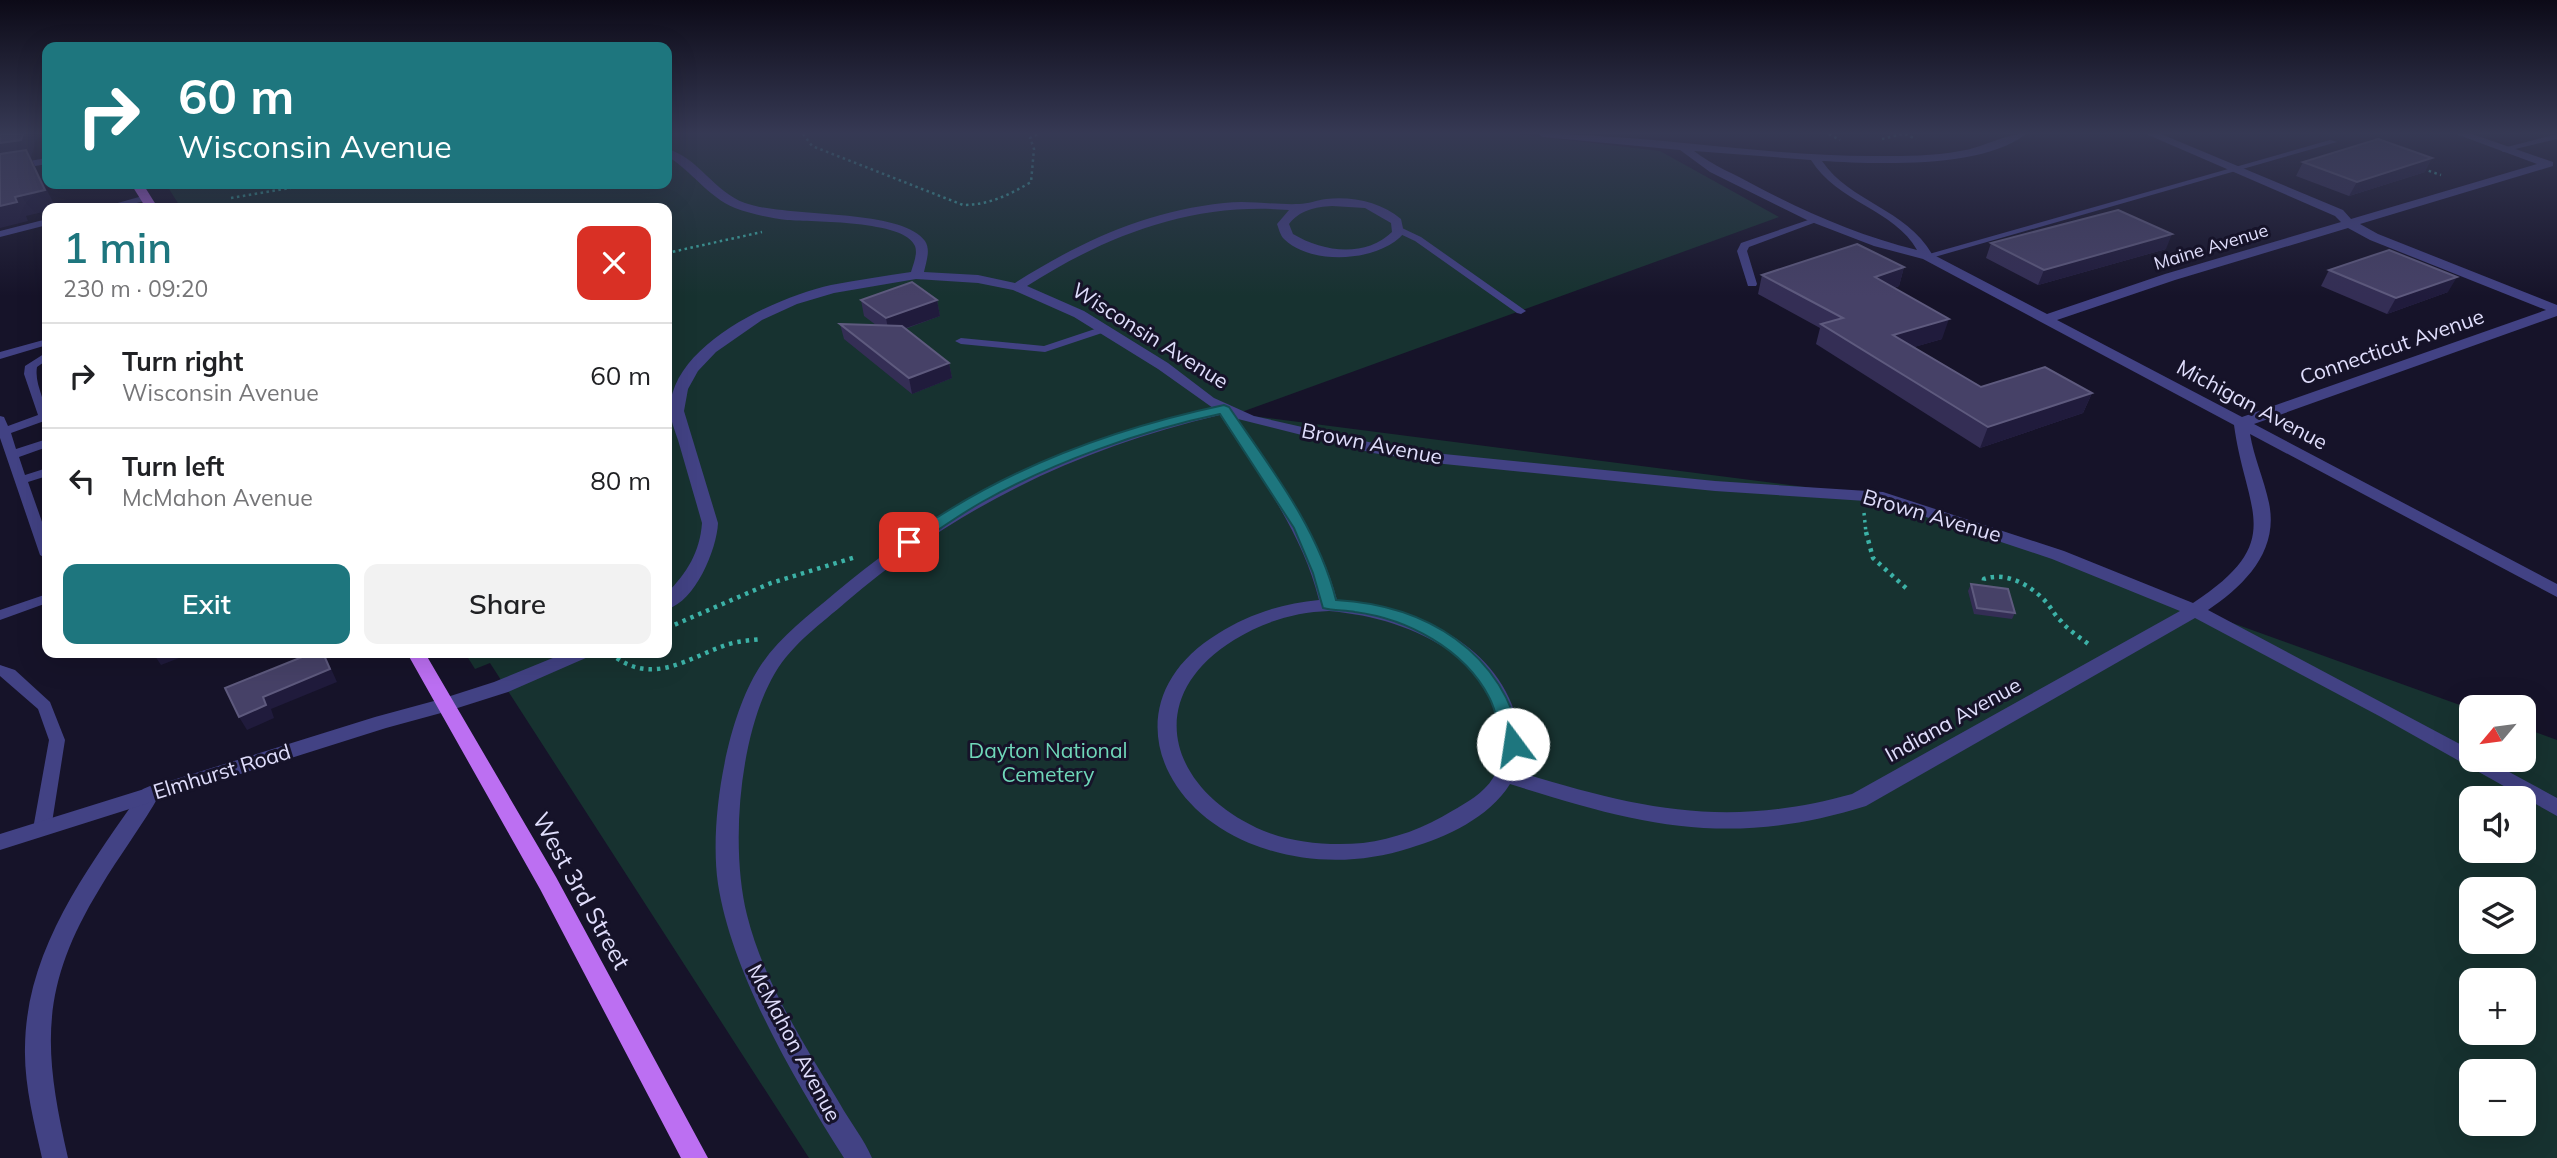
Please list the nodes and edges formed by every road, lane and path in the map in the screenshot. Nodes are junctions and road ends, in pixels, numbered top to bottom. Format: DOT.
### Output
graph roads {
  1 [pos="709,188"];
  2 [pos="920,188"];
  3 [pos="1021,188"];
  4 [pos="1752,188"];
  5 [pos="1847,188"];
  6 [pos="2169,188"];
  7 [pos="2282,188"];
  8 [pos="2474,188"];
  9 [pos="284,189"];
  10 [pos="231,198"];
  11 [pos="1301,208"];
  12 [pos="1814,221"];
  13 [pos="42,223"];
  14 [pos="2348,223"];
  15 [pos="1399,230"];
  16 [pos="765,231"];
  17 [pos="0,234"];
  18 [pos="672,252"];
  19 [pos="1927,256"];
  20 [pos="916,275"];
  21 [pos="1752,284"];
  22 [pos="1017,288"];
  23 [pos="1521,311"];
  24 [pos="2557,311"];
  25 [pos="2046,319"];
  26 [pos="1104,329"];
  27 [pos="961,341"];
  28 [pos="42,343"];
  29 [pos="0,356"];
  30 [pos="42,358"];
  31 [pos="42,406"];
  32 [pos="1224,410"];
  33 [pos="42,417"];
  34 [pos="2241,423"];
  35 [pos="2,426"];
  36 [pos="42,445"];
  37 [pos="12,454"];
  38 [pos="42,474"];
  39 [pos="21,480"];
  40 [pos="1862,494"];
  41 [pos="42,541"];
  42 [pos="864,555"];
  43 [pos="1907,589"];
  44 [pos="1982,589"];
  45 [pos="2557,591"];
  46 [pos="672,597"];
  47 [pos="42,600"];
  48 [pos="1329,605"];
  49 [pos="2195,610"];
  50 [pos="0,615"];
  51 [pos="672,626"];
  52 [pos="785,648"];
  53 [pos="419,658"];
  54 [pos="569,658"];
  55 [pos="615,658"];
  56 [pos="2109,658"];
  57 [pos="0,670"];
  58 [pos="445,705"];
  59 [pos="2459,752"];
  60 [pos="2494,772"];
  61 [pos="1505,775"];
  62 [pos="150,794"];
  63 [pos="2557,808"];
  64 [pos="42,829"];
  65 [pos="0,842"];
  66 [pos="55,1158"];
  67 [pos="695,1158"];
  68 [pos="859,1158"];
  1 -- 20 [label="street"];
  2 -- 3 [label="path"];
  4 -- 12 [label="street, Michigan Avenue"];
  5 -- 19 [label="street, Michigan Avenue"];
  6 -- 19 [label="lane"];
  7 -- 14 [label="street"];
  8 -- 14 [label="street, Maine Avenue"];
  9 -- 10 [label="path"];
  11 -- 15 [label="street"];
  11 -- 15 [label="street"];
  11 -- 22 [label="street"];
  12 -- 19 [label="street, Michigan Avenue"];
  12 -- 21 [label="lane"];
  13 -- 17 [label="lane"];
  14 -- 24 [label="street"];
  14 -- 25 [label="street, Maine Avenue"];
  15 -- 23 [label="lane"];
  16 -- 18 [label="path"];
  19 -- 25 [label="street, Michigan Avenue"];
  20 -- 22 [label="street, Wisconsin Avenue"];
  20 -- 46 [label="street, Wisconsin Avenue"];
  22 -- 26 [label="street, Wisconsin Avenue"];
  24 -- 34 [label="street, Connecticut Avenue"];
  25 -- 34 [label="street, Michigan Avenue"];
  26 -- 27 [label="lane"];
  26 -- 32 [label="street, Wisconsin Avenue"];
  28 -- 29 [label="lane"];
  30 -- 31 [label="lane"];
  32 -- 40 [label="street, Brown Avenue"];
  32 -- 48 [label="street, Wisconsin Avenue"];
  32 -- 52 [label="street, McMahon Avenue"];
  33 -- 35 [label="lane"];
  34 -- 45 [label="street, Michigan Avenue"];
  34 -- 49 [label="street, Indiana Avenue"];
  35 -- 37 [label="lane"];
  36 -- 37 [label="lane"];
  37 -- 39 [label="lane"];
  38 -- 39 [label="lane"];
  39 -- 41 [label="lane"];
  40 -- 43 [label="path"];
  40 -- 49 [label="street, Brown Avenue"];
  42 -- 51 [label="path"];
  44 -- 56 [label="path"];
  47 -- 50 [label="lane"];
  48 -- 61 [label="street"];
  48 -- 61 [label="street"];
  49 -- 56 [label="street, Indiana Avenue"];
  49 -- 59 [label="street, Brown Avenue"];
  52 -- 55 [label="path"];
  52 -- 68 [label="street, McMahon Avenue"];
  53 -- 58 [label="main road, West 3rd Street"];
  54 -- 58 [label="street"];
  56 -- 61 [label="street, Indiana Avenue"];
  57 -- 64 [label="lane"];
  58 -- 62 [label="street, Elmhurst Road"];
  58 -- 67 [label="main road, West 3rd Street"];
  60 -- 63 [label="street, Brown Avenue"];
  62 -- 64 [label="street, Elmhurst Road"];
  62 -- 66 [label="street"];
  64 -- 65 [label="street, Elmhurst Road"];
}
